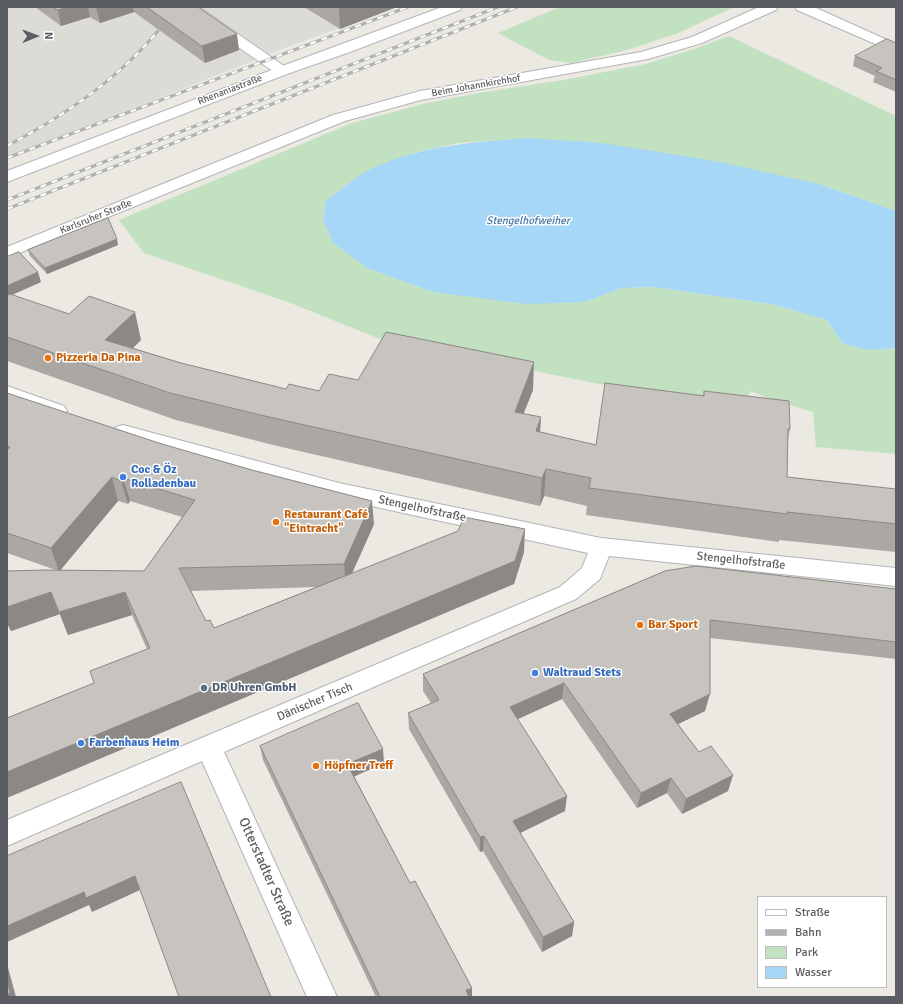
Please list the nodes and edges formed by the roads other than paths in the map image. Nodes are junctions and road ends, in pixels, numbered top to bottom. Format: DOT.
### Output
graph roads {
  1 [pos="190,7"];
  2 [pos="455,7"];
  3 [pos="772,7"];
  4 [pos="802,7"];
  5 [pos="896,49"];
  6 [pos="282,71"];
  7 [pos="7,177"];
  8 [pos="186,181"];
  9 [pos="7,253"];
  10 [pos="7,393"];
  11 [pos="74,417"];
  12 [pos="103,427"];
  13 [pos="601,547"];
  14 [pos="896,577"];
  15 [pos="210,747"];
  16 [pos="7,833"];
  17 [pos="322,997"];
  1 -- 6 [label="street"];
  2 -- 6 [label="street, Rhenaniastraße"];
  3 -- 8 [label="street, Beim Johannkirchhof"];
  4 -- 5 [label="street"];
  6 -- 7 [label="street, Rhenaniastraße"];
  8 -- 9 [label="street, Karlsruher Straße"];
  10 -- 11 [label="street"];
  12 -- 13 [label="street, Stengelhofstraße"];
  13 -- 14 [label="street, Stengelhofstraße"];
  13 -- 15 [label="street, Dänischer Tisch"];
  15 -- 16 [label="street, Dänischer Tisch"];
  15 -- 17 [label="street, Otterstadter Straße"];
}
